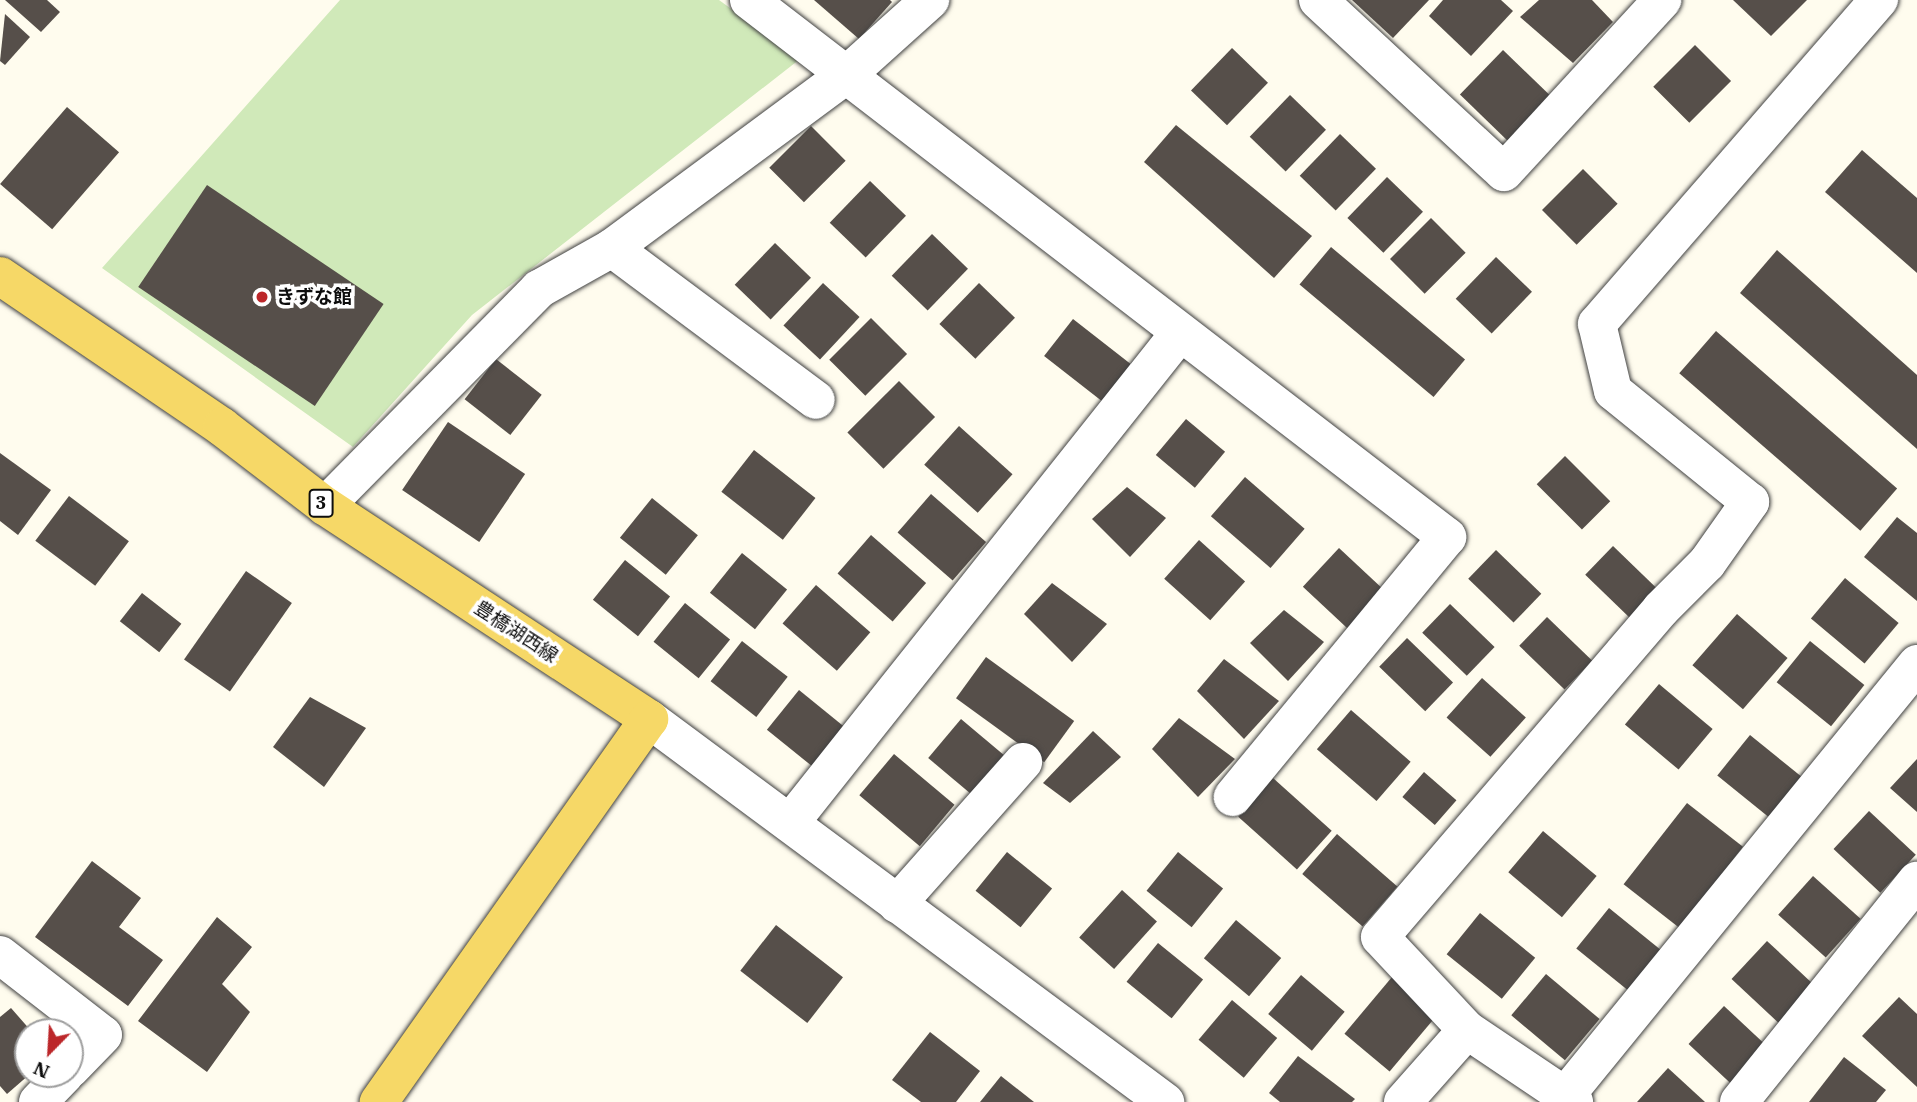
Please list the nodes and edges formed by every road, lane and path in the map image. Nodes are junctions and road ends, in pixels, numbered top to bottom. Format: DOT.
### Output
graph roads {
  1 [pos="749,0"];
  2 [pos="930,0"];
  3 [pos="1318,0"];
  4 [pos="1662,0"];
  5 [pos="1879,0"];
  6 [pos="850,72"];
  7 [pos="612,247"];
  8 [pos="0,276"];
  9 [pos="1178,335"];
  10 [pos="816,400"];
  11 [pos="325,506"];
  12 [pos="1917,664"];
  13 [pos="649,719"];
  14 [pos="1023,762"];
  15 [pos="1233,796"];
  16 [pos="790,823"];
  17 [pos="1917,881"];
  18 [pos="897,904"];
  19 [pos="0,955"];
  20 [pos="81,1018"];
  21 [pos="84,1020"];
  22 [pos="1467,1030"];
  23 [pos="84,1055"];
  24 [pos="52,1088"];
  25 [pos="1570,1098"];
  26 [pos="38,1102"];
  27 [pos="379,1102"];
  28 [pos="1165,1102"];
  29 [pos="1403,1102"];
  30 [pos="1739,1102"];
  1 -- 6 [label="street"];
  2 -- 6 [label="street"];
  3 -- 4 [label="street"];
  5 -- 22 [label="street"];
  6 -- 7 [label="street"];
  6 -- 9 [label="street"];
  7 -- 10 [label="street"];
  7 -- 11 [label="street"];
  8 -- 11 [label="main road, 豊橋湖西線 / 3"];
  9 -- 15 [label="street"];
  9 -- 16 [label="street"];
  11 -- 13 [label="main road, 豊橋湖西線 / 3"];
  12 -- 25 [label="street"];
  13 -- 16 [label="street"];
  13 -- 27 [label="main road"];
  14 -- 18 [label="street"];
  16 -- 18 [label="street"];
  17 -- 30 [label="street"];
  18 -- 28 [label="street"];
  19 -- 20 [label="street"];
  21 -- 23 [label="street"];
  22 -- 25 [label="street"];
  22 -- 29 [label="street"];
  24 -- 26 [label="street"];
}
